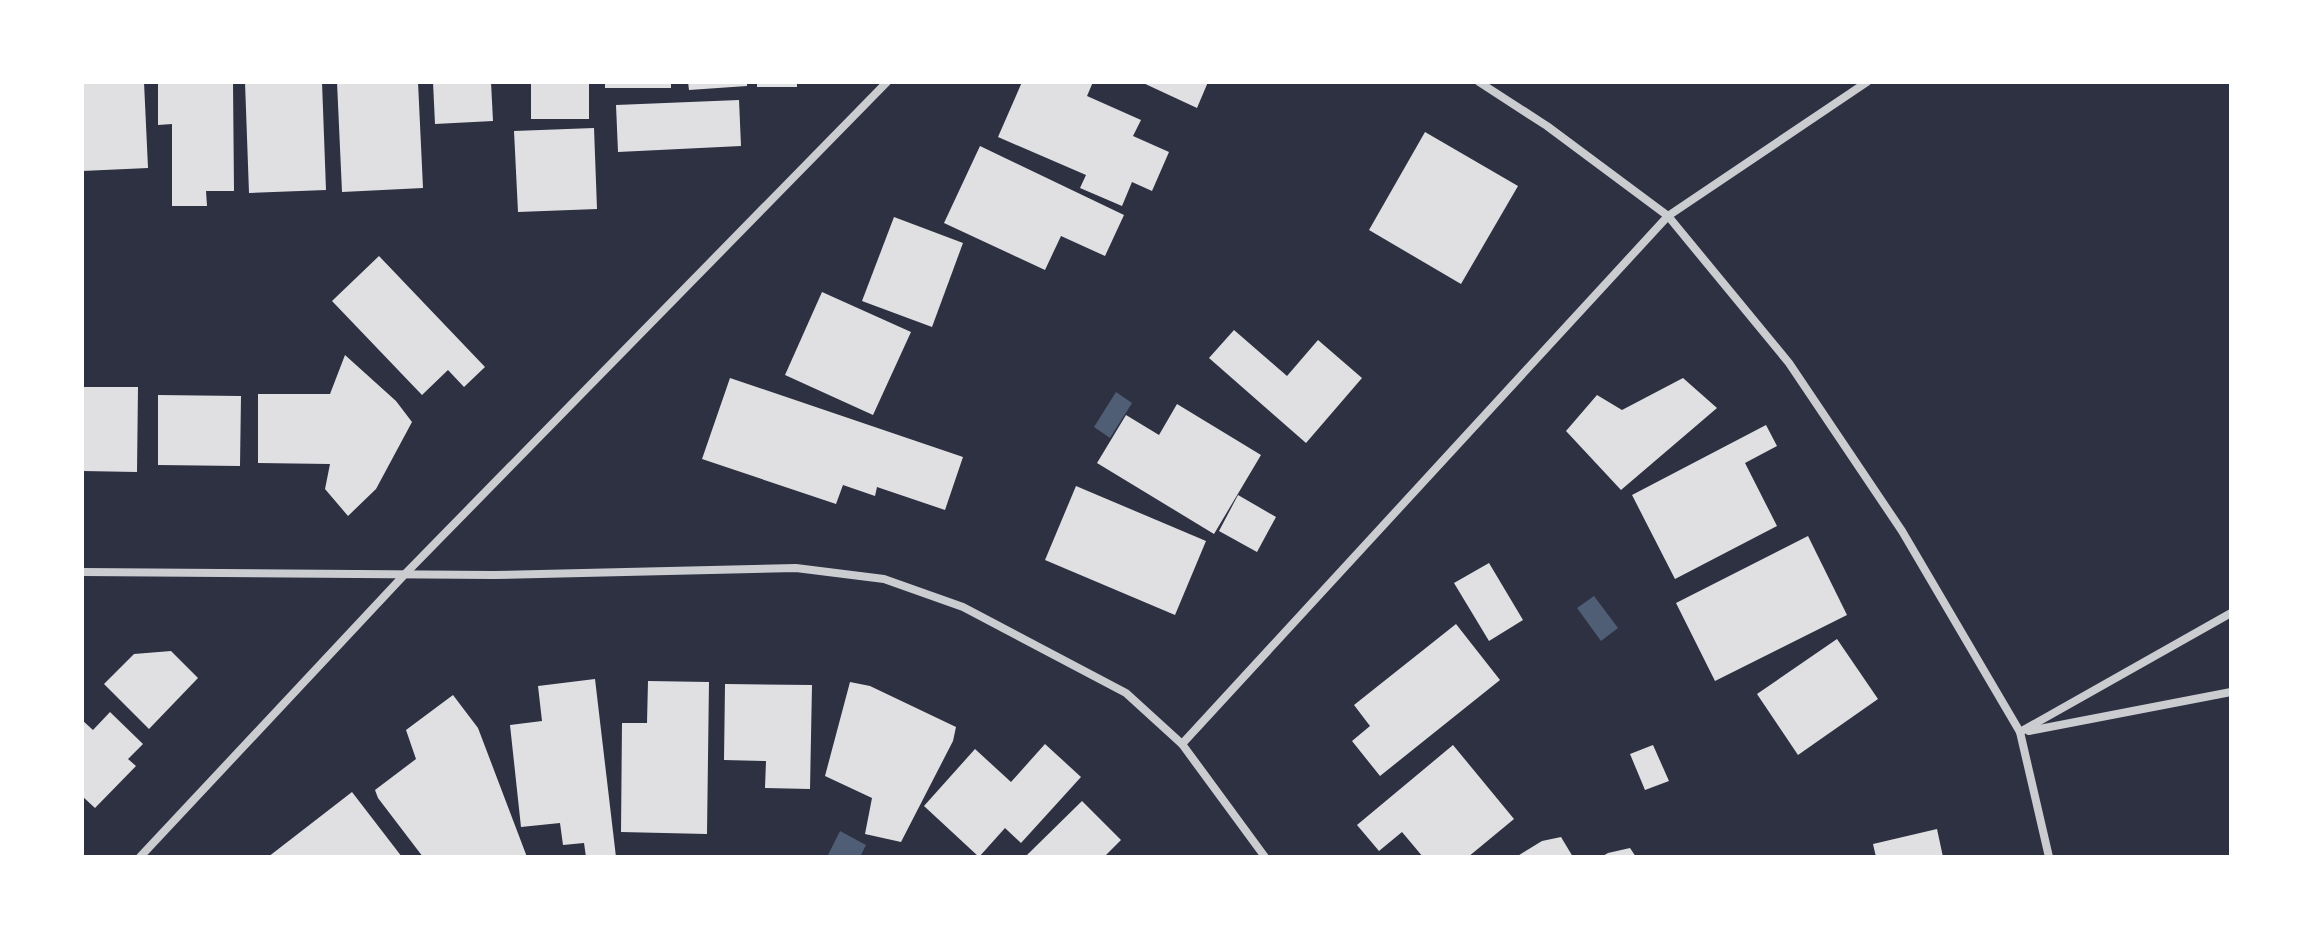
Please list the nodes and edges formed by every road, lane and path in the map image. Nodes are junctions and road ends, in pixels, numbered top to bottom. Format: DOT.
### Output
graph roads {
  1 [pos="887,82"];
  2 [pos="1479,82"];
  3 [pos="1867,82"];
  4 [pos="1668,216"];
  5 [pos="82,572"];
  6 [pos="406,573"];
  7 [pos="2231,613"];
  8 [pos="2231,692"];
  9 [pos="2020,732"];
  10 [pos="1182,744"];
  11 [pos="140,857"];
  12 [pos="1265,857"];
  13 [pos="2049,857"];
  1 -- 6 [label="street"];
  2 -- 4 [label="street"];
  3 -- 4 [label="street"];
  4 -- 9 [label="street"];
  4 -- 10 [label="street"];
  5 -- 6 [label="street"];
  6 -- 10 [label="street"];
  6 -- 11 [label="street"];
  7 -- 9 [label="street"];
  8 -- 9 [label="street"];
  9 -- 13 [label="street"];
  10 -- 12 [label="street"];
}
